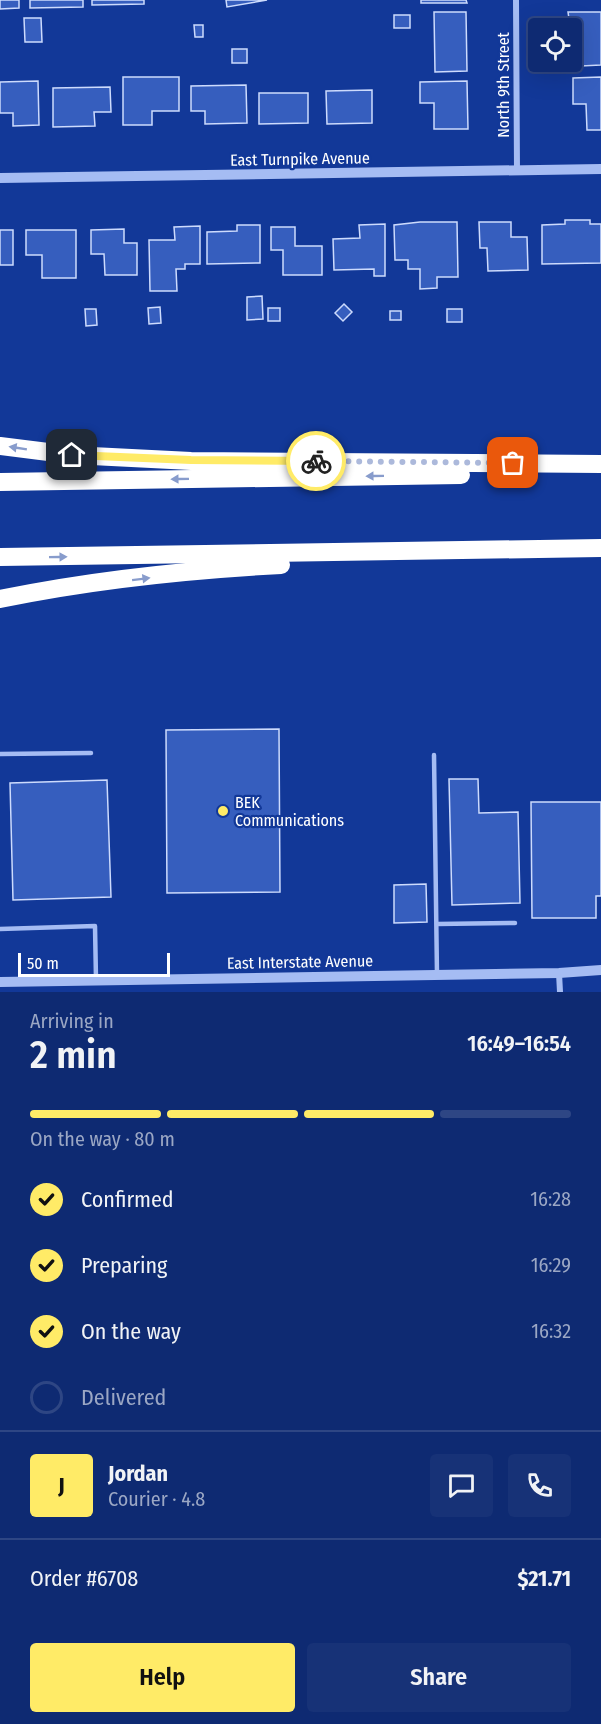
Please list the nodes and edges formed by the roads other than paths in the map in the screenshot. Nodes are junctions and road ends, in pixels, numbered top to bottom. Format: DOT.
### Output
graph roads {
  1 [pos="516,0"];
  2 [pos="601,169"];
  3 [pos="517,171"];
  4 [pos="0,178"];
  5 [pos="0,446"];
  6 [pos="601,464"];
  7 [pos="601,472"];
  8 [pos="0,482"];
  9 [pos="581,548"];
  10 [pos="601,548"];
  11 [pos="0,557"];
  12 [pos="0,599"];
  13 [pos="91,753"];
  14 [pos="0,754"];
  15 [pos="434,755"];
  16 [pos="515,923"];
  17 [pos="437,924"];
  18 [pos="0,930"];
  19 [pos="601,970"];
  20 [pos="559,973"];
  21 [pos="438,975"];
  22 [pos="96,980"];
  23 [pos="0,982"];
  24 [pos="560,992"];
  1 -- 3 [label="street, North 9th Street"];
  2 -- 3 [label="street, East Turnpike Avenue"];
  3 -- 4 [label="street, East Turnpike Avenue"];
  6 -- 5 [label="highway, one-way"];
  7 -- 8 [label="highway, one-way"];
  9 -- 10 [label="highway"];
  11 -- 9 [label="highway, one-way"];
  12 -- 9 [label="highway, one-way"];
  13 -- 14 [label="lane"];
  15 -- 17 [label="lane"];
  16 -- 17 [label="lane"];
  17 -- 21 [label="lane"];
  18 -- 22 [label="lane"];
  19 -- 20 [label="street, East Interstate Avenue"];
  20 -- 21 [label="street, East Interstate Avenue"];
  20 -- 24 [label="street"];
  21 -- 22 [label="street, East Interstate Avenue"];
  22 -- 23 [label="street, East Interstate Avenue"];
}
